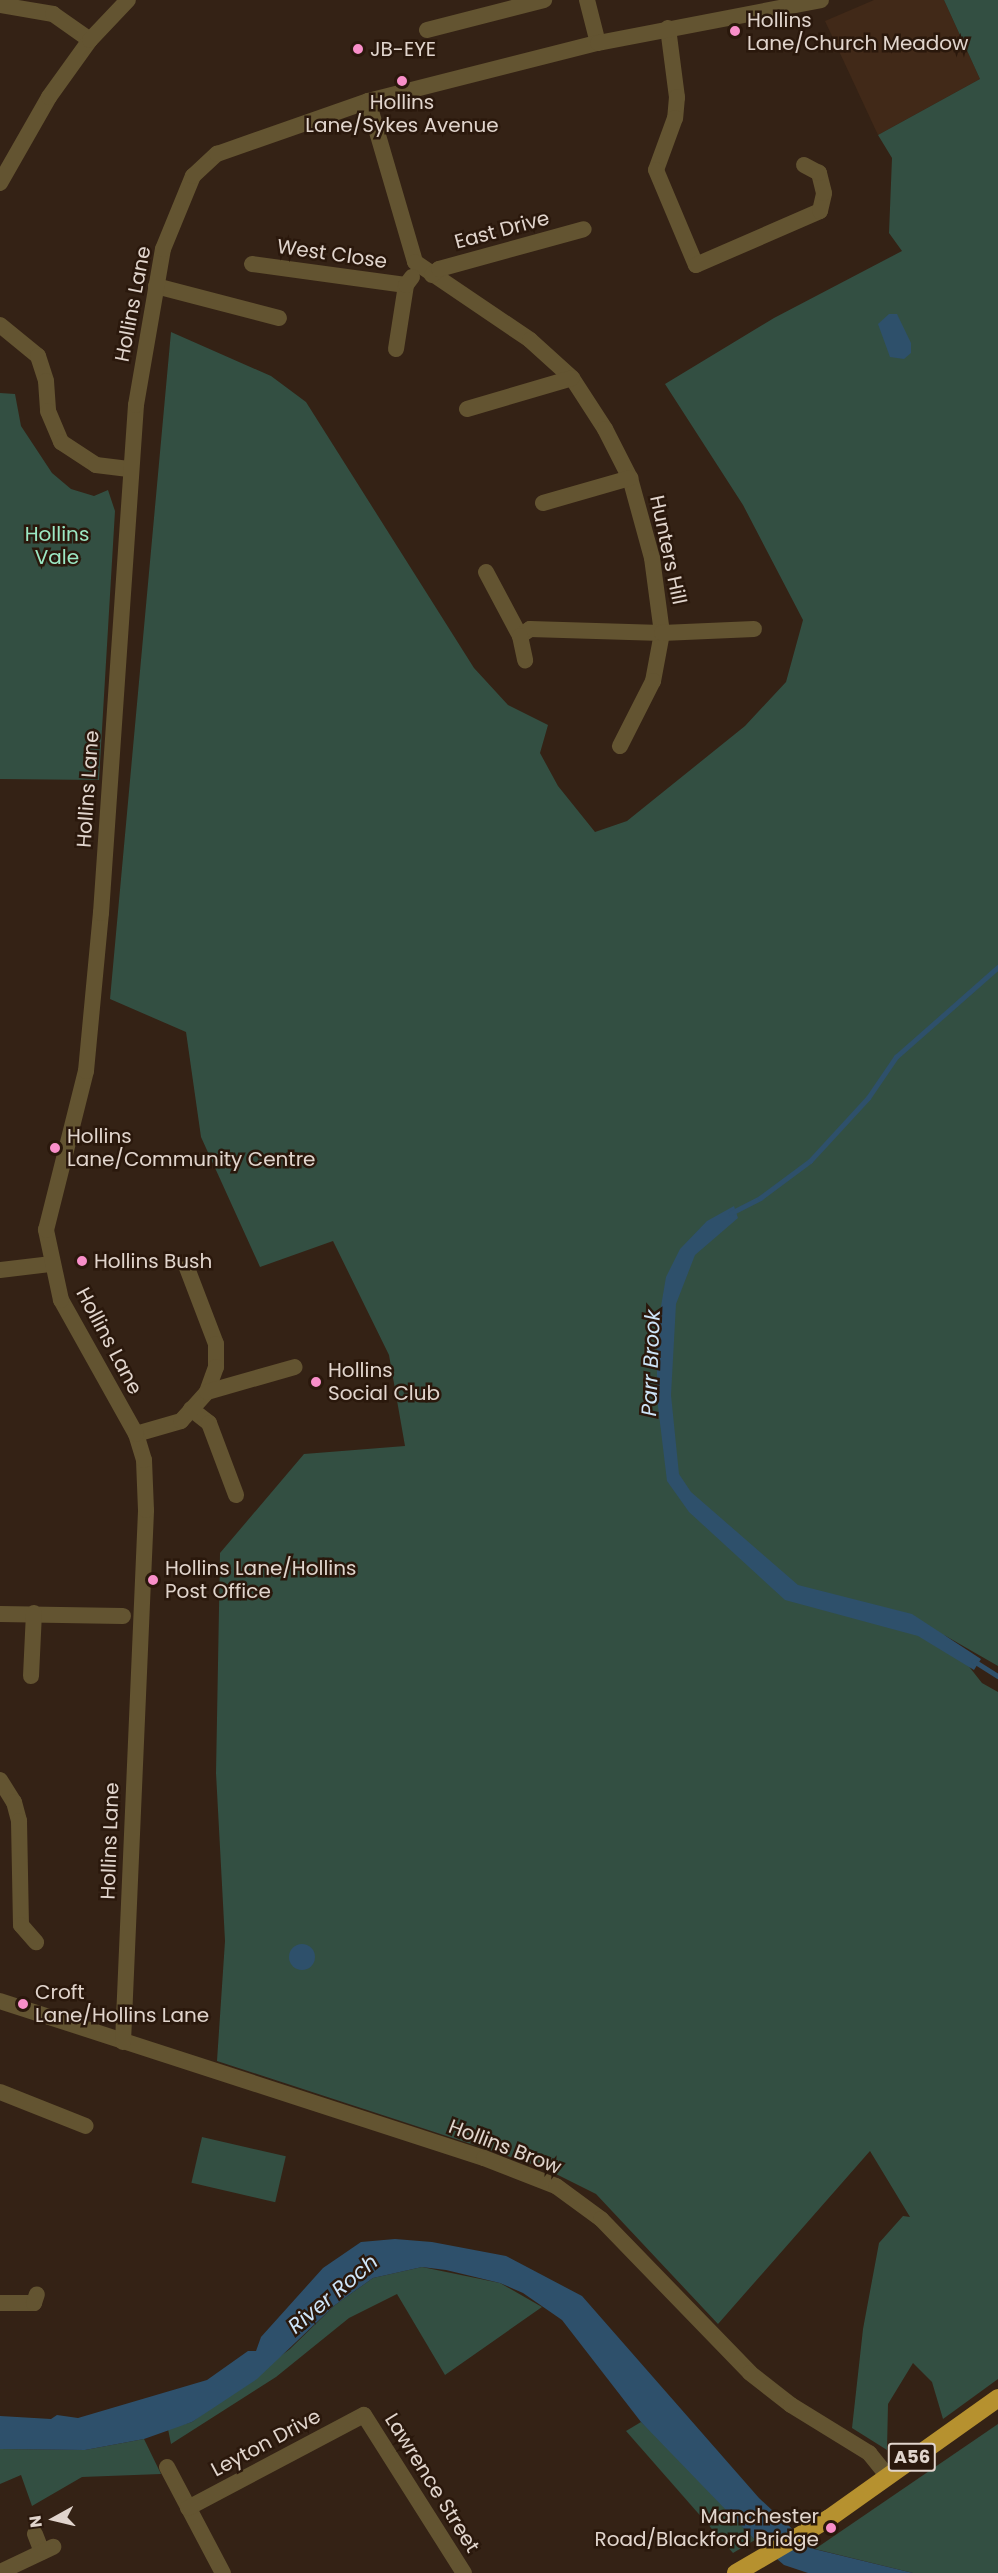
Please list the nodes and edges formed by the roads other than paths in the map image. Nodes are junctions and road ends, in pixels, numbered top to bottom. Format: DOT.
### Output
graph roads {
  1 [pos="128,0"];
  2 [pos="544,0"];
  3 [pos="587,0"];
  4 [pos="821,0"];
  5 [pos="802,3"];
  6 [pos="0,5"];
  7 [pos="668,28"];
  8 [pos="427,30"];
  9 [pos="90,40"];
  10 [pos="598,43"];
  11 [pos="368,101"];
  12 [pos="804,165"];
  13 [pos="0,183"];
  14 [pos="584,229"];
  15 [pos="252,264"];
  16 [pos="426,271"];
  17 [pos="406,285"];
  18 [pos="156,286"];
  19 [pos="279,318"];
  20 [pos="0,325"];
  21 [pos="396,349"];
  22 [pos="572,378"];
  23 [pos="467,409"];
  24 [pos="131,469"];
  25 [pos="630,478"];
  26 [pos="543,503"];
  27 [pos="486,572"];
  28 [pos="754,629"];
  29 [pos="662,633"];
  30 [pos="520,636"];
  31 [pos="525,660"];
  32 [pos="620,746"];
  33 [pos="50,1264"];
  34 [pos="188,1268"];
  35 [pos="0,1270"];
  36 [pos="295,1367"];
  37 [pos="207,1392"];
  38 [pos="191,1409"];
  39 [pos="136,1434"];
  40 [pos="236,1495"];
  41 [pos="34,1613"];
  42 [pos="0,1614"];
  43 [pos="123,1616"];
  44 [pos="31,1676"];
  45 [pos="0,1780"];
  46 [pos="36,1942"];
  47 [pos="0,2001"];
  48 [pos="123,2042"];
  49 [pos="0,2092"];
  50 [pos="86,2126"];
  51 [pos="38,2294"];
  52 [pos="0,2303"];
  53 [pos="998,2398"];
  54 [pos="364,2415"];
  55 [pos="167,2467"];
  56 [pos="887,2475"];
  57 [pos="188,2508"];
  58 [pos="35,2534"];
  59 [pos="0,2572"];
  60 [pos="737,2572"];
  61 [pos="223,2573"];
  62 [pos="464,2573"];
  1 -- 9 [label="street"];
  2 -- 8 [label="street"];
  3 -- 10 [label="street"];
  4 -- 5 [label="street, Hollins Lane"];
  5 -- 7 [label="street, Hollins Lane"];
  6 -- 9 [label="street"];
  7 -- 10 [label="street, Hollins Lane"];
  7 -- 12 [label="street"];
  9 -- 13 [label="street"];
  10 -- 11 [label="street, Hollins Lane"];
  11 -- 16 [label="street"];
  11 -- 18 [label="street, Hollins Lane"];
  14 -- 16 [label="street, East Drive"];
  15 -- 17 [label="street, West Close"];
  16 -- 17 [label="street"];
  16 -- 22 [label="street, Hunters Hill"];
  17 -- 21 [label="street"];
  18 -- 19 [label="street"];
  18 -- 24 [label="street, Hollins Lane"];
  20 -- 24 [label="street"];
  22 -- 23 [label="street"];
  22 -- 25 [label="street, Hunters Hill"];
  24 -- 33 [label="street, Hollins Lane"];
  25 -- 26 [label="street"];
  25 -- 29 [label="street, Hunters Hill"];
  27 -- 30 [label="street"];
  28 -- 29 [label="street"];
  29 -- 30 [label="street"];
  29 -- 32 [label="street, Hunters Hill"];
  30 -- 31 [label="street"];
  33 -- 35 [label="street"];
  33 -- 39 [label="street, Hollins Lane"];
  34 -- 37 [label="street"];
  36 -- 37 [label="street"];
  37 -- 38 [label="street"];
  38 -- 39 [label="street"];
  38 -- 40 [label="street"];
  39 -- 48 [label="street, Hollins Lane"];
  41 -- 42 [label="street"];
  41 -- 43 [label="street"];
  41 -- 44 [label="street"];
  45 -- 46 [label="street"];
  47 -- 48 [label="street, Hollins Brow"];
  48 -- 56 [label="street, Hollins Brow"];
  49 -- 50 [label="street"];
  51 -- 52 [label="street"];
  53 -- 56 [label="highway, A56"];
  54 -- 57 [label="street, Leyton Drive"];
  54 -- 62 [label="street, Lawrence Street"];
  55 -- 57 [label="street"];
  56 -- 60 [label="highway, A56"];
  57 -- 61 [label="street"];
  58 -- 59 [label="street"];
}
